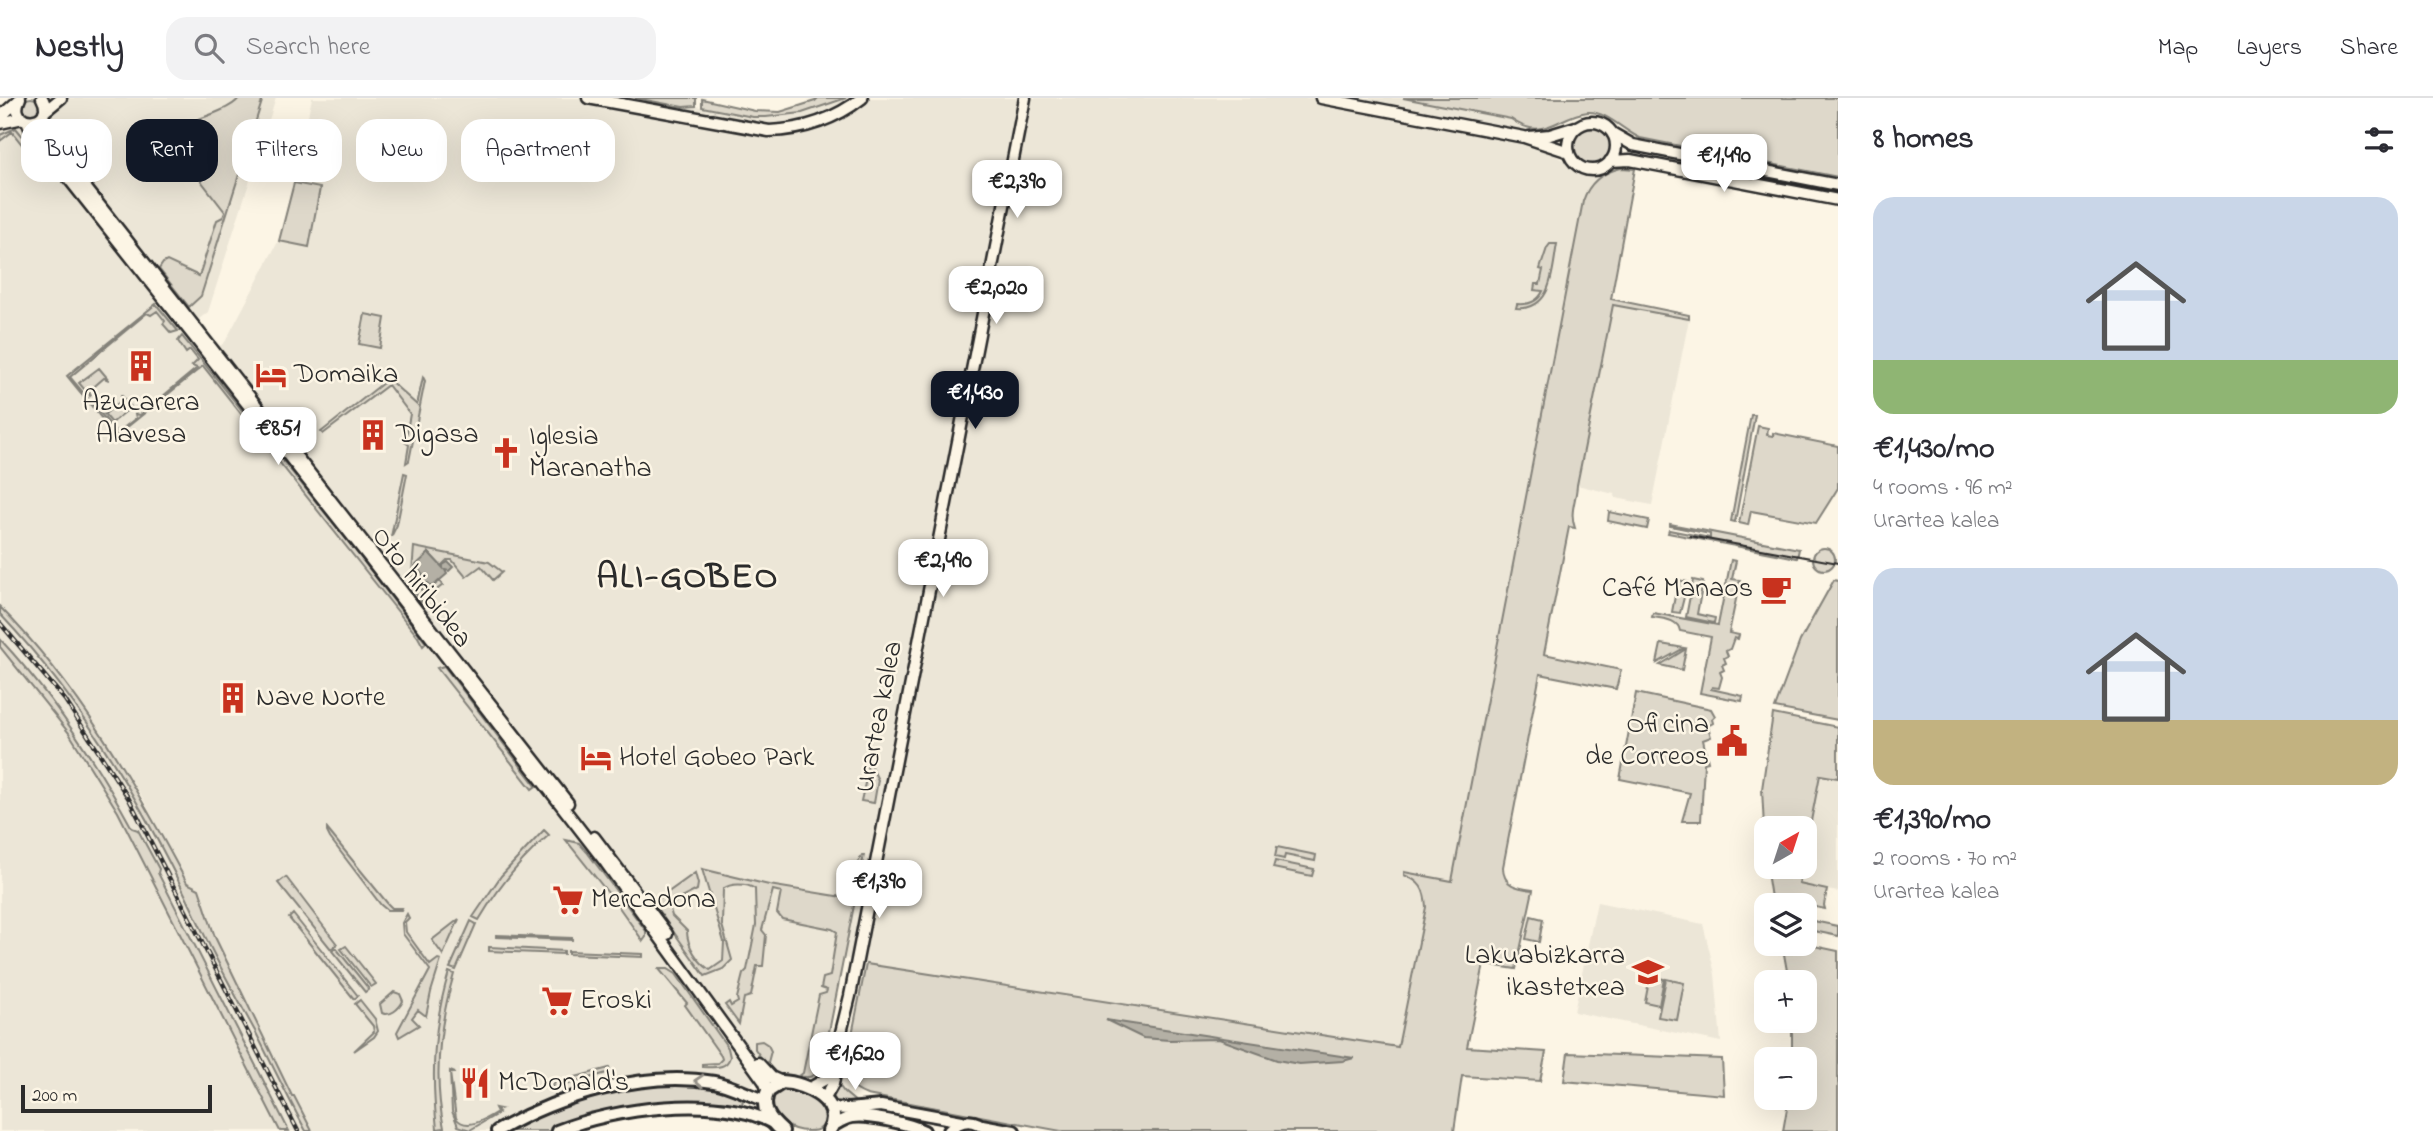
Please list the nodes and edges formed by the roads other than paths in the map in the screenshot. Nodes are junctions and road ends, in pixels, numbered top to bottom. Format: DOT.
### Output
graph roads {
  1 [pos="41,98"];
  2 [pos="61,98"];
  3 [pos="588,98"];
  4 [pos="862,98"];
  5 [pos="1025,98"];
  6 [pos="1321,98"];
  7 [pos="20,99"];
  8 [pos="43,114"];
  9 [pos="0,117"];
  10 [pos="21,119"];
  11 [pos="25,119"];
  12 [pos="37,119"];
  13 [pos="0,122"];
  14 [pos="1576,127"];
  15 [pos="1612,133"];
  16 [pos="1524,137"];
  17 [pos="1569,152"];
  18 [pos="1610,161"];
  19 [pos="71,182"];
  20 [pos="1838,185"];
  21 [pos="1838,200"];
  22 [pos="836,1056"];
  23 [pos="782,1082"];
  24 [pos="810,1088"];
  25 [pos="766,1096"];
  26 [pos="827,1104"];
  27 [pos="962,1121"];
  28 [pos="778,1127"];
  29 [pos="985,1128"];
  30 [pos="830,1129"];
  31 [pos="496,1131"];
  32 [pos="557,1131"];
  33 [pos="924,1131"];
  34 [pos="949,1131"];
  35 [pos="1014,1131"];
  1 -- 8 [label="street, Oto hiribidea"];
  2 -- 8 [label="street"];
  3 -- 4 [label="street"];
  5 -- 22 [label="street, Urartea kalea"];
  6 -- 16 [label="street"];
  7 -- 9 [label="street"];
  7 -- 11 [label="street, Oto hiribidea"];
  8 -- 12 [label="street"];
  8 -- 23 [label="street, Oto hiribidea"];
  10 -- 13 [label="street"];
  14 -- 15 [label="street"];
  14 -- 16 [label="street"];
  14 -- 17 [label="street"];
  15 -- 18 [label="street"];
  15 -- 20 [label="street"];
  16 -- 17 [label="street"];
  17 -- 18 [label="street"];
  18 -- 21 [label="street"];
  19 -- 25 [label="street, Oto hiribidea"];
  22 -- 24 [label="street, Urartea kalea"];
  22 -- 26 [label="street, Urartea kalea"];
  23 -- 24 [label="main road"];
  23 -- 25 [label="main road"];
  24 -- 26 [label="main road"];
  25 -- 28 [label="main road"];
  25 -- 31 [label="main road, one-way"];
  26 -- 27 [label="main road"];
  26 -- 30 [label="main road"];
  27 -- 29 [label="main road"];
  27 -- 34 [label="main road"];
  28 -- 32 [label="main road"];
  29 -- 35 [label="main road"];
  30 -- 33 [label="main road"];
}
